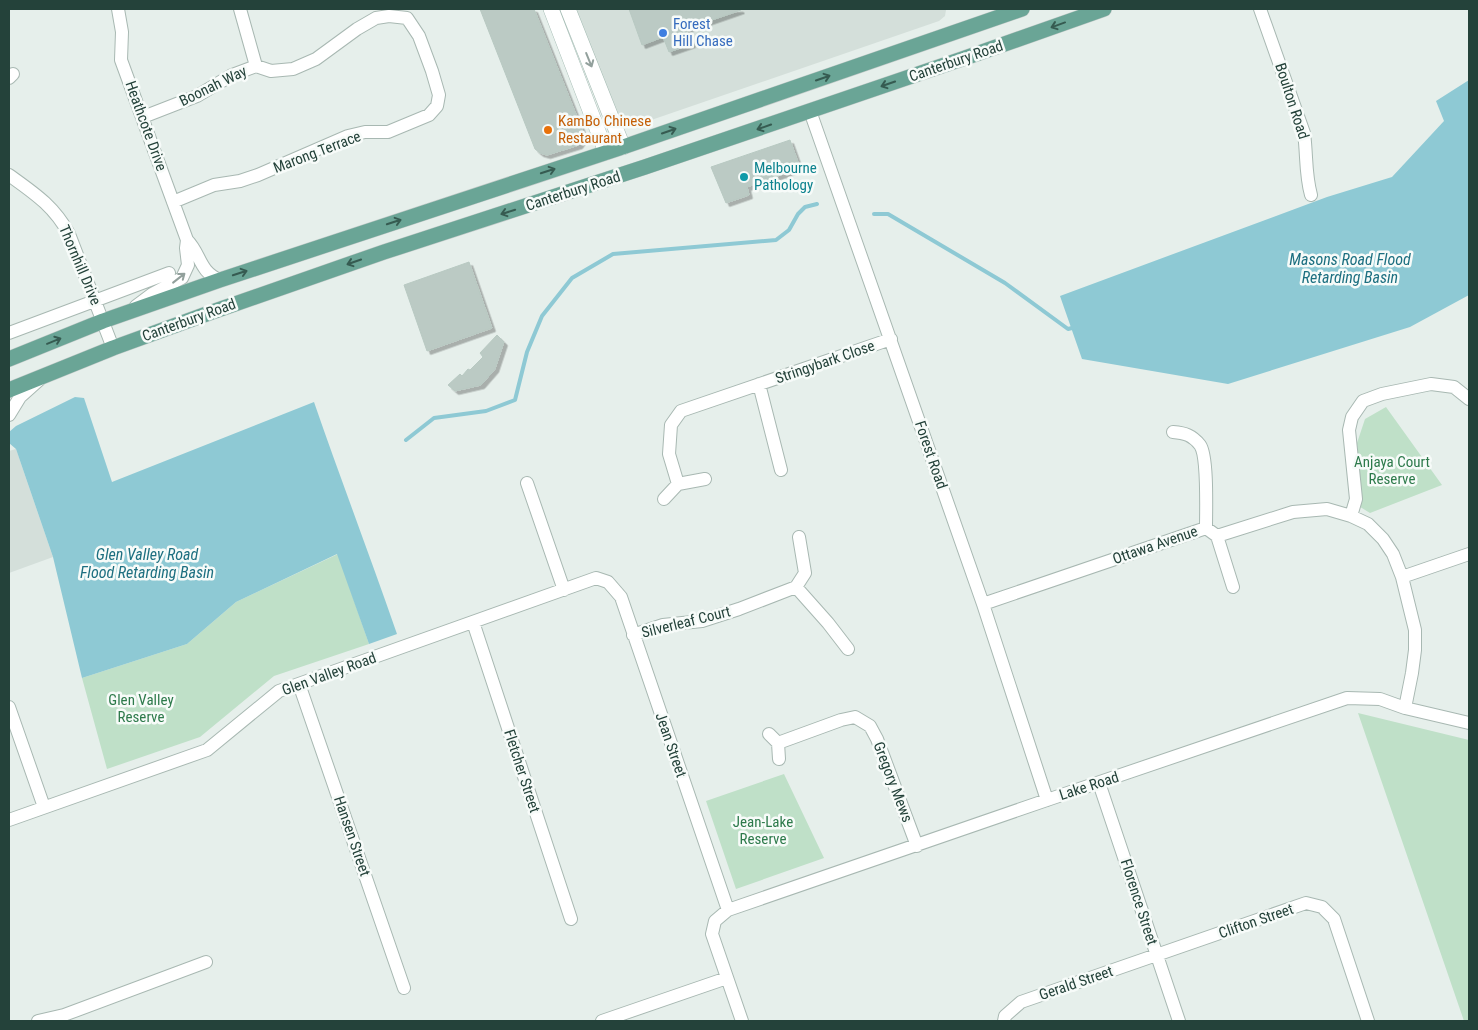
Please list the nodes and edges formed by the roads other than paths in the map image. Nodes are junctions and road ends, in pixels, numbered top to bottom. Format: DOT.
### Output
graph roads {
  1 [pos="240,9"];
  2 [pos="1022,9"];
  3 [pos="1104,9"];
  4 [pos="1260,9"];
  5 [pos="122,10"];
  6 [pos="553,10"];
  7 [pos="569,12"];
  8 [pos="559,29"];
  9 [pos="256,66"];
  10 [pos="810,111"];
  11 [pos="143,117"];
  12 [pos="624,147"];
  13 [pos="606,152"];
  14 [pos="9,175"];
  15 [pos="621,175"];
  16 [pos="1311,195"];
  17 [pos="173,202"];
  18 [pos="187,240"];
  19 [pos="169,273"];
  20 [pos="220,280"];
  21 [pos="95,301"];
  22 [pos="123,314"];
  23 [pos="103,321"];
  24 [pos="9,333"];
  25 [pos="891,339"];
  26 [pos="113,348"];
  27 [pos="9,359"];
  28 [pos="42,376"];
  29 [pos="759,384"];
  30 [pos="9,390"];
  31 [pos="1469,398"];
  32 [pos="9,415"];
  33 [pos="1173,432"];
  34 [pos="781,470"];
  35 [pos="705,479"];
  36 [pos="527,483"];
  37 [pos="678,484"];
  38 [pos="664,499"];
  39 [pos="1351,516"];
  40 [pos="1211,532"];
  41 [pos="798,536"];
  42 [pos="1469,554"];
  43 [pos="1402,577"];
  44 [pos="608,582"];
  45 [pos="796,587"];
  46 [pos="1233,587"];
  47 [pos="564,590"];
  48 [pos="983,604"];
  49 [pos="473,622"];
  50 [pos="633,635"];
  51 [pos="848,649"];
  52 [pos="299,684"];
  53 [pos="9,707"];
  54 [pos="1405,708"];
  55 [pos="1469,723"];
  56 [pos="769,734"];
  57 [pos="778,743"];
  58 [pos="779,760"];
  59 [pos="1099,783"];
  60 [pos="1047,800"];
  61 [pos="44,807"];
  62 [pos="9,820"];
  63 [pos="917,846"];
  64 [pos="728,910"];
  65 [pos="571,919"];
  66 [pos="1157,955"];
  67 [pos="206,962"];
  68 [pos="727,978"];
  69 [pos="404,988"];
  70 [pos="38,1021"];
  71 [pos="602,1021"];
  72 [pos="742,1021"];
  73 [pos="1004,1021"];
  74 [pos="1179,1021"];
  75 [pos="1368,1021"];
  1 -- 9 [label="street, Boonah Way"];
  12 -- 2 [label="main road, Canterbury Road, one-way"];
  3 -- 10 [label="main road, Canterbury Road, one-way"];
  4 -- 16 [label="street, Boulton Road"];
  5 -- 11 [label="street, Heathcote Drive"];
  6 -- 8 [label="main road"];
  7 -- 8 [label="main road"];
  7 -- 12 [label="main road, one-way"];
  8 -- 13 [label="main road"];
  9 -- 11 [label="street, Boonah Way"];
  9 -- 17 [label="street, Marong Terrace"];
  10 -- 15 [label="main road, Canterbury Road, one-way"];
  10 -- 25 [label="street, Forest Road"];
  11 -- 17 [label="street, Heathcote Drive"];
  12 -- 13 [label="main road, Canterbury Road"];
  12 -- 15 [label="main road"];
  13 -- 15 [label="main road"];
  20 -- 13 [label="main road, Canterbury Road, one-way"];
  14 -- 21 [label="street, Thornhill Drive"];
  15 -- 26 [label="main road, Canterbury Road, one-way"];
  17 -- 18 [label="street, Heathcote Drive"];
  18 -- 20 [label="street, Heathcote Drive"];
  22 -- 18 [label="street, Heathcote Drive, one-way"];
  19 -- 21 [label="street"];
  20 -- 22 [label="main road, Canterbury Road"];
  21 -- 23 [label="street, Thornhill Drive"];
  21 -- 24 [label="street"];
  22 -- 23 [label="main road, Canterbury Road"];
  23 -- 26 [label="street, Thornhill Drive"];
  27 -- 23 [label="main road, Canterbury Road, one-way"];
  25 -- 29 [label="street, Stringybark Close"];
  25 -- 48 [label="street, Forest Road"];
  26 -- 28 [label="main road, Canterbury Road"];
  28 -- 30 [label="main road, Canterbury Road"];
  28 -- 32 [label="street, Canterbury Road"];
  29 -- 34 [label="street, Stringybark Close"];
  29 -- 37 [label="street, Stringybark Close"];
  31 -- 39 [label="street"];
  33 -- 40 [label="street"];
  35 -- 37 [label="street"];
  36 -- 47 [label="street"];
  37 -- 38 [label="street"];
  39 -- 40 [label="street, Ottawa Avenue"];
  39 -- 43 [label="street, Ottawa Avenue"];
  40 -- 46 [label="street"];
  40 -- 48 [label="street, Ottawa Avenue"];
  41 -- 45 [label="street"];
  42 -- 43 [label="street"];
  43 -- 54 [label="street, Ottawa Avenue"];
  44 -- 47 [label="street, Glen Valley Road"];
  44 -- 50 [label="street, Jean Street"];
  45 -- 50 [label="street, Silverleaf Court"];
  45 -- 51 [label="street"];
  47 -- 49 [label="street, Glen Valley Road"];
  48 -- 60 [label="street, Forest Road"];
  49 -- 52 [label="street, Glen Valley Road"];
  49 -- 65 [label="street, Fletcher Street"];
  50 -- 64 [label="street, Jean Street"];
  52 -- 61 [label="street, Glen Valley Road"];
  52 -- 69 [label="street, Hansen Street"];
  53 -- 61 [label="street"];
  54 -- 55 [label="street, Lake Road"];
  54 -- 59 [label="street, Lake Road"];
  56 -- 57 [label="street"];
  57 -- 58 [label="street"];
  57 -- 63 [label="street, Gregory Mews"];
  59 -- 60 [label="street, Lake Road"];
  59 -- 66 [label="street, Florence Street"];
  60 -- 63 [label="street, Lake Road"];
  61 -- 62 [label="street, Glen Valley Road"];
  63 -- 64 [label="street, Lake Road"];
  64 -- 68 [label="street, Lake Road"];
  66 -- 73 [label="street, Gerald Street"];
  66 -- 74 [label="street, Florence Street"];
  66 -- 75 [label="street, Clifton Street"];
  67 -- 70 [label="street"];
  68 -- 71 [label="street"];
  68 -- 72 [label="street"];
}
